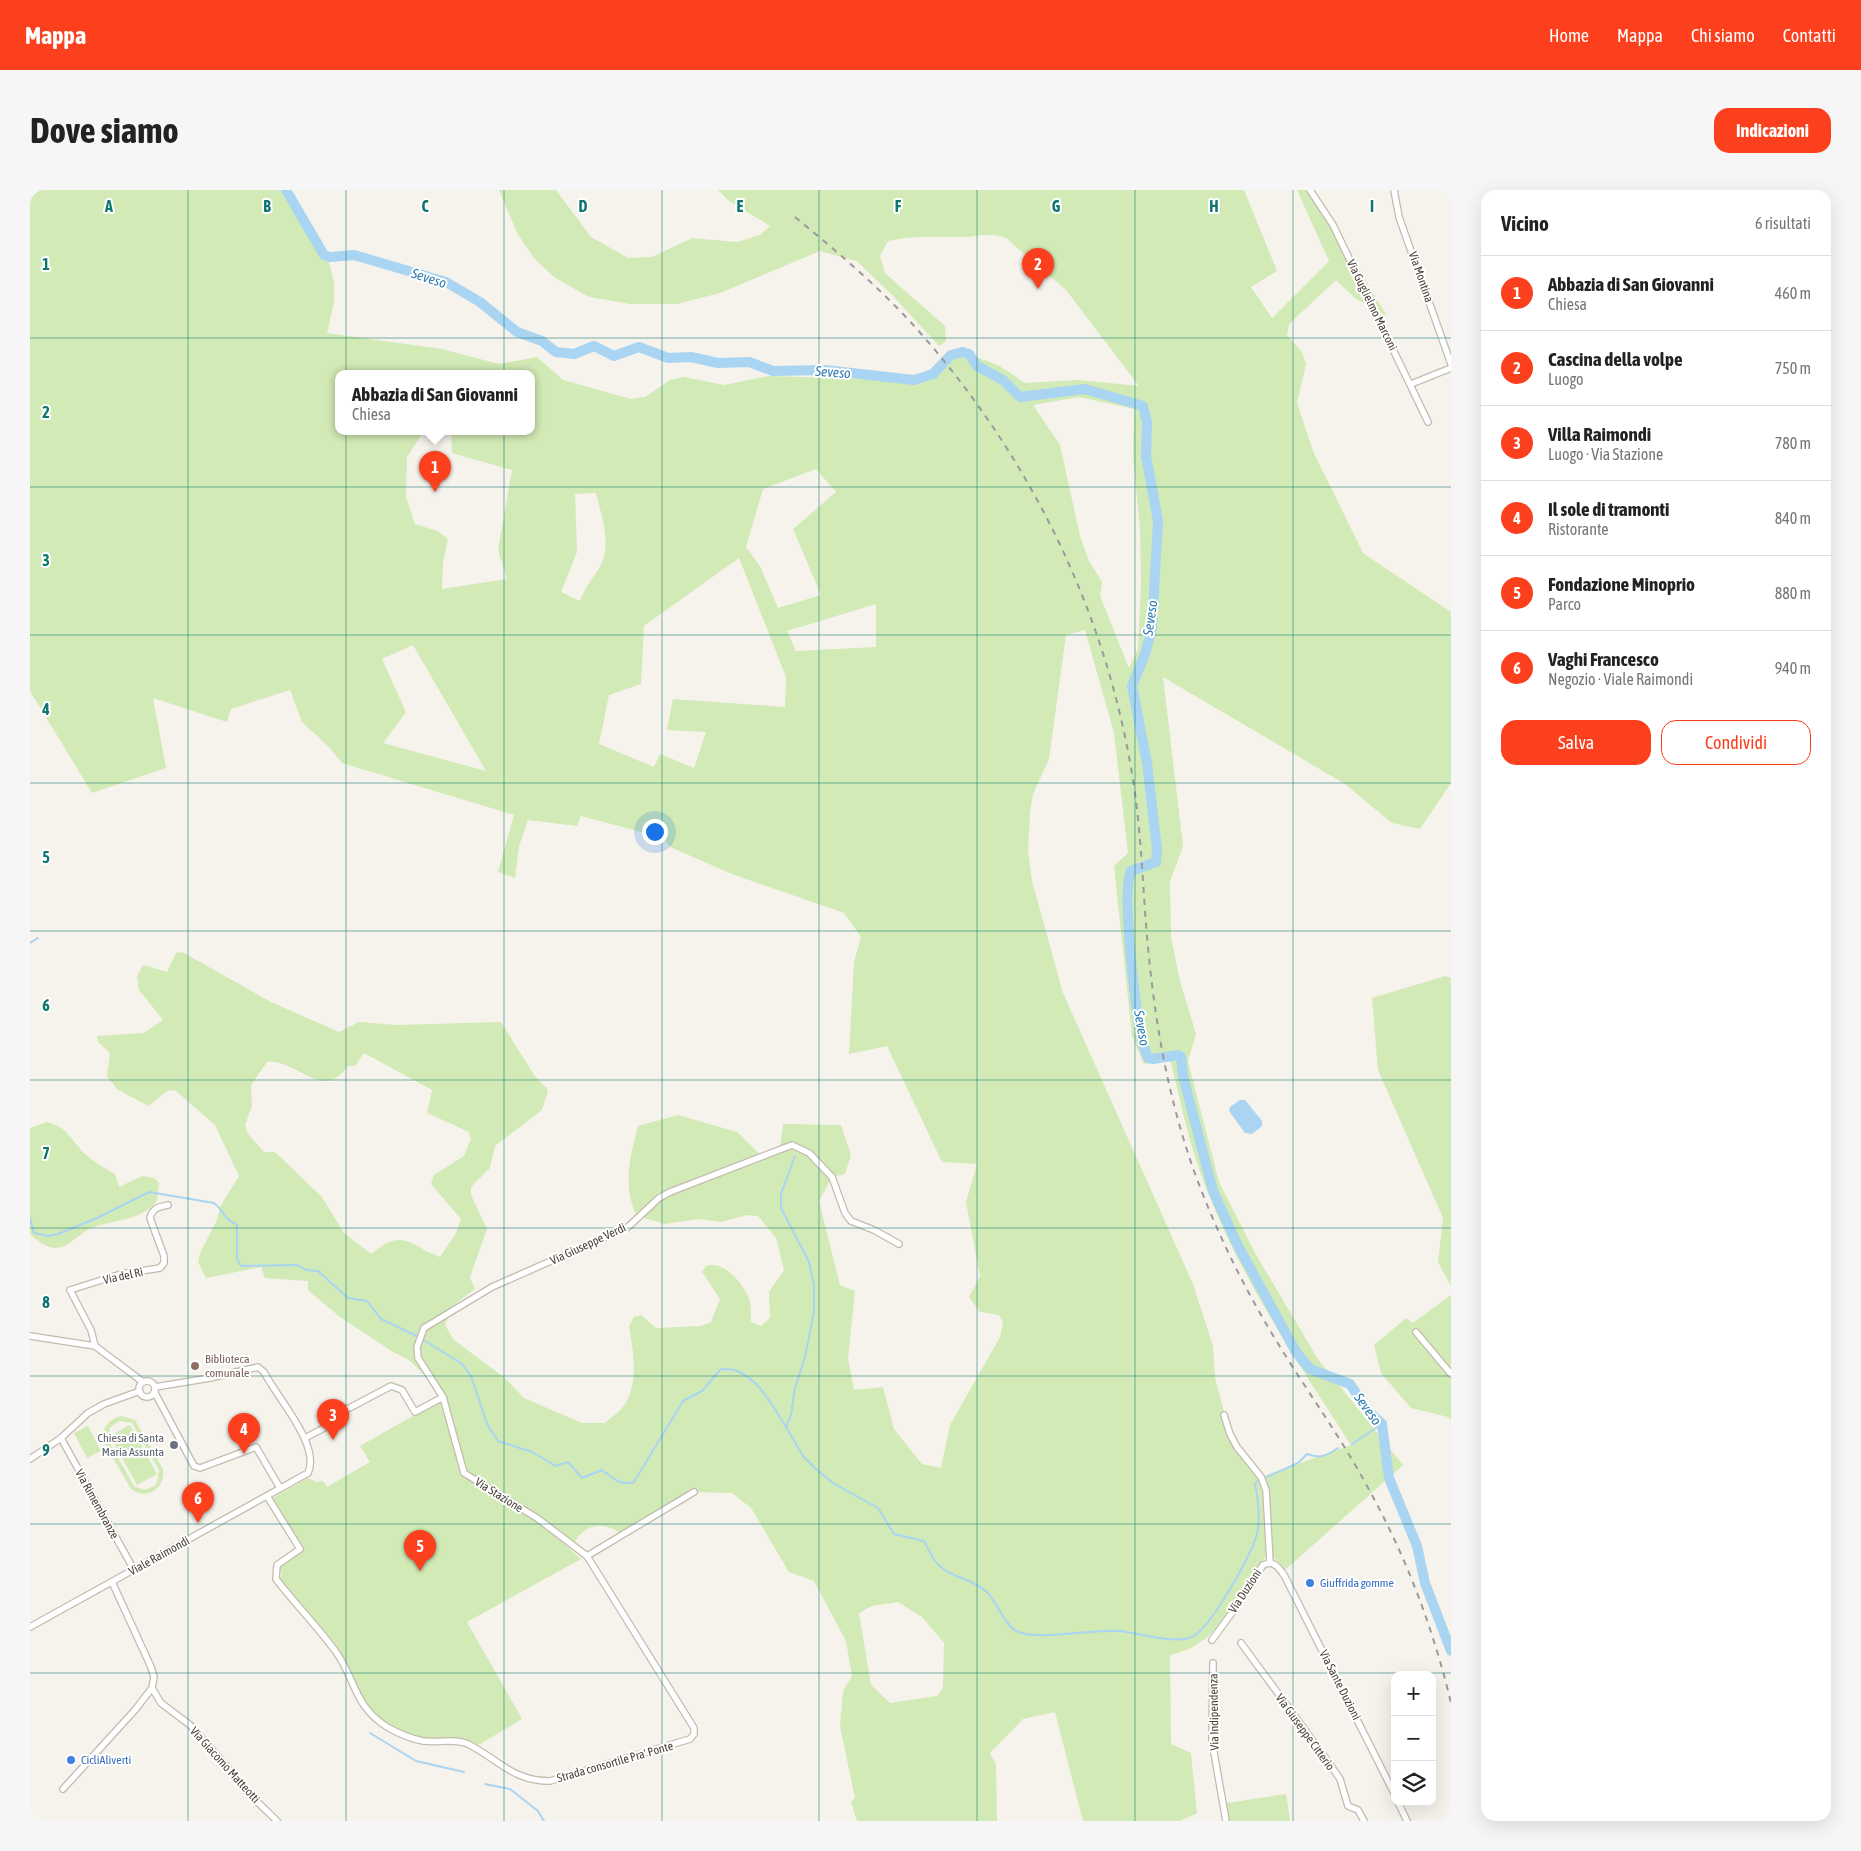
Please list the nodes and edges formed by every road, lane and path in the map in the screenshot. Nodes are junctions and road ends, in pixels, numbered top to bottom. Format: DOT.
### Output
graph roads {
  1 [pos="1310,190"];
  2 [pos="1394,190"];
  3 [pos="1451,366"];
  4 [pos="1411,384"];
  5 [pos="1428,422"];
  6 [pos="168,1205"];
  7 [pos="899,1244"];
  8 [pos="1416,1332"];
  9 [pos="30,1336"];
  10 [pos="95,1346"];
  11 [pos="1451,1374"];
  12 [pos="143,1382"];
  13 [pos="155,1390"];
  14 [pos="140,1391"];
  15 [pos="443,1397"];
  16 [pos="1224,1415"];
  17 [pos="61,1438"];
  18 [pos="304,1438"];
  19 [pos="30,1459"];
  20 [pos="280,1488"];
  21 [pos="694,1492"];
  22 [pos="267,1496"];
  23 [pos="587,1556"];
  24 [pos="1270,1563"];
  25 [pos="134,1570"];
  26 [pos="1284,1575"];
  27 [pos="112,1582"];
  28 [pos="30,1627"];
  29 [pos="1212,1640"];
  30 [pos="1241,1643"];
  31 [pos="1213,1663"];
  32 [pos="152,1688"];
  33 [pos="1391,1787"];
  34 [pos="63,1789"];
  35 [pos="1400,1806"];
  36 [pos="277,1821"];
  37 [pos="1226,1821"];
  38 [pos="1364,1821"];
  39 [pos="1407,1821"];
  1 -- 4 [label="street, Via Guglielmo Marconi"];
  2 -- 3 [label="street, Via Montina"];
  3 -- 4 [label="street"];
  4 -- 5 [label="street, Via Guglielmo Marconi"];
  6 -- 10 [label="street, Via del Rì"];
  7 -- 15 [label="street, Via Giuseppe Verdi"];
  8 -- 11 [label="street"];
  9 -- 10 [label="street"];
  10 -- 12 [label="street"];
  12 -- 13 [label="street"];
  12 -- 14 [label="street"];
  13 -- 14 [label="street"];
  13 -- 18 [label="street"];
  13 -- 20 [label="street"];
  14 -- 17 [label="street"];
  15 -- 18 [label="street"];
  15 -- 23 [label="street, Via Stazione"];
  16 -- 24 [label="street"];
  17 -- 19 [label="street"];
  17 -- 25 [label="street, Via Rimembranze"];
  18 -- 20 [label="street, Viale Raimondi"];
  20 -- 22 [label="street, Viale Raimondi"];
  21 -- 23 [label="street"];
  22 -- 23 [label="street, Strada consortile Pra' Ponte"];
  22 -- 25 [label="street, Viale Raimondi"];
  24 -- 26 [label="street, Via Duzioni"];
  24 -- 29 [label="street, Via Duzioni"];
  25 -- 27 [label="street, Viale Raimondi"];
  26 -- 33 [label="street, Via Sante Duzioni"];
  27 -- 28 [label="street, Viale Raimondi"];
  27 -- 32 [label="street"];
  30 -- 38 [label="street, Via Giuseppe Citterio"];
  31 -- 37 [label="street, Via Indipendenza"];
  32 -- 34 [label="street"];
  32 -- 36 [label="street, Via Giacomo Matteotti"];
  35 -- 39 [label="street"];
}
